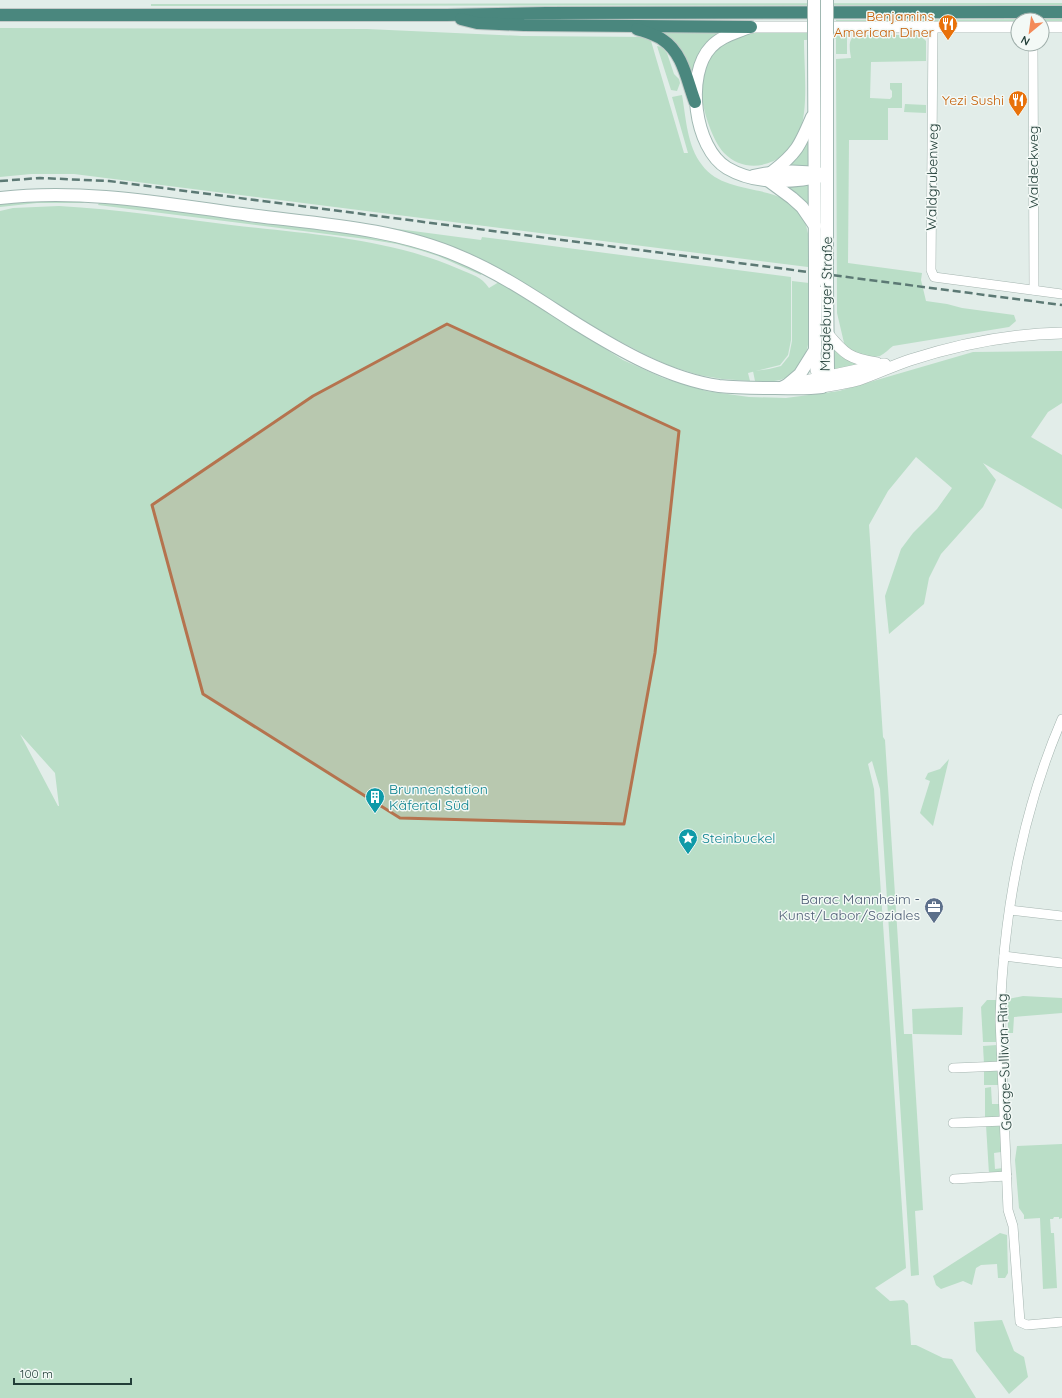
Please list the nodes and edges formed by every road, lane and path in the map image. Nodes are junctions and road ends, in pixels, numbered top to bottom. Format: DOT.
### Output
graph roads {
  1 [pos="814,0"];
  2 [pos="827,0"];
  3 [pos="1062,12"];
  4 [pos="0,14"];
  5 [pos="447,15"];
  6 [pos="628,26"];
  7 [pos="751,27"];
  8 [pos="1050,27"];
  9 [pos="933,28"];
  10 [pos="1010,28"];
  11 [pos="1062,28"];
  12 [pos="1032,52"];
  13 [pos="695,102"];
  14 [pos="814,110"];
  15 [pos="814,175"];
  16 [pos="827,175"];
  17 [pos="770,176"];
  18 [pos="0,198"];
  19 [pos="815,226"];
  20 [pos="1034,290"];
  21 [pos="1062,294"];
  22 [pos="828,333"];
  23 [pos="1062,333"];
  24 [pos="815,350"];
  25 [pos="910,360"];
  26 [pos="883,364"];
  27 [pos="822,380"];
  28 [pos="784,386"];
  29 [pos="1062,719"];
  30 [pos="1010,910"];
  31 [pos="1062,916"];
  32 [pos="1004,956"];
  33 [pos="1062,963"];
  34 [pos="1002,1066"];
  35 [pos="952,1068"];
  36 [pos="1005,1121"];
  37 [pos="953,1123"];
  38 [pos="1007,1176"];
  39 [pos="954,1179"];
  40 [pos="1062,1322"];
  1 -- 14 [label="main road, Magdeburger Straße, bridge"];
  2 -- 16 [label="main road, Magdeburger Straße, bridge"];
  3 -- 5 [label="highway"];
  4 -- 5 [label="highway"];
  5 -- 6 [label="highway"];
  6 -- 7 [label="highway"];
  6 -- 13 [label="highway"];
  7 -- 9 [label="street"];
  7 -- 13 [label="main road"];
  8 -- 11 [label="street"];
  9 -- 10 [label="street"];
  9 -- 20 [label="street, Waldgrubenweg"];
  12 -- 20 [label="street, Waldeckweg"];
  13 -- 17 [label="main road"];
  14 -- 15 [label="main road, Magdeburger Straße"];
  14 -- 17 [label="main road"];
  15 -- 16 [label="main road"];
  15 -- 17 [label="main road"];
  15 -- 19 [label="main road, Magdeburger Straße"];
  16 -- 22 [label="main road, Magdeburger Straße, bridge"];
  17 -- 19 [label="main road"];
  18 -- 28 [label="main road"];
  19 -- 24 [label="main road, Magdeburger Straße, bridge"];
  20 -- 21 [label="street"];
  22 -- 26 [label="street"];
  22 -- 27 [label="main road, Magdeburger Straße"];
  23 -- 25 [label="street"];
  24 -- 27 [label="street, Magdeburger Straße"];
  24 -- 28 [label="main road"];
  25 -- 26 [label="street"];
  25 -- 27 [label="street"];
  26 -- 27 [label="street"];
  27 -- 28 [label="main road"];
  29 -- 30 [label="street, George-Sullivan-Ring"];
  30 -- 31 [label="street"];
  30 -- 32 [label="street, George-Sullivan-Ring"];
  32 -- 33 [label="street"];
  32 -- 34 [label="street, George-Sullivan-Ring"];
  34 -- 35 [label="street"];
  34 -- 36 [label="street, George-Sullivan-Ring"];
  36 -- 37 [label="street"];
  36 -- 38 [label="street, George-Sullivan-Ring"];
  38 -- 39 [label="street"];
  38 -- 40 [label="street, George-Sullivan-Ring"];
}
